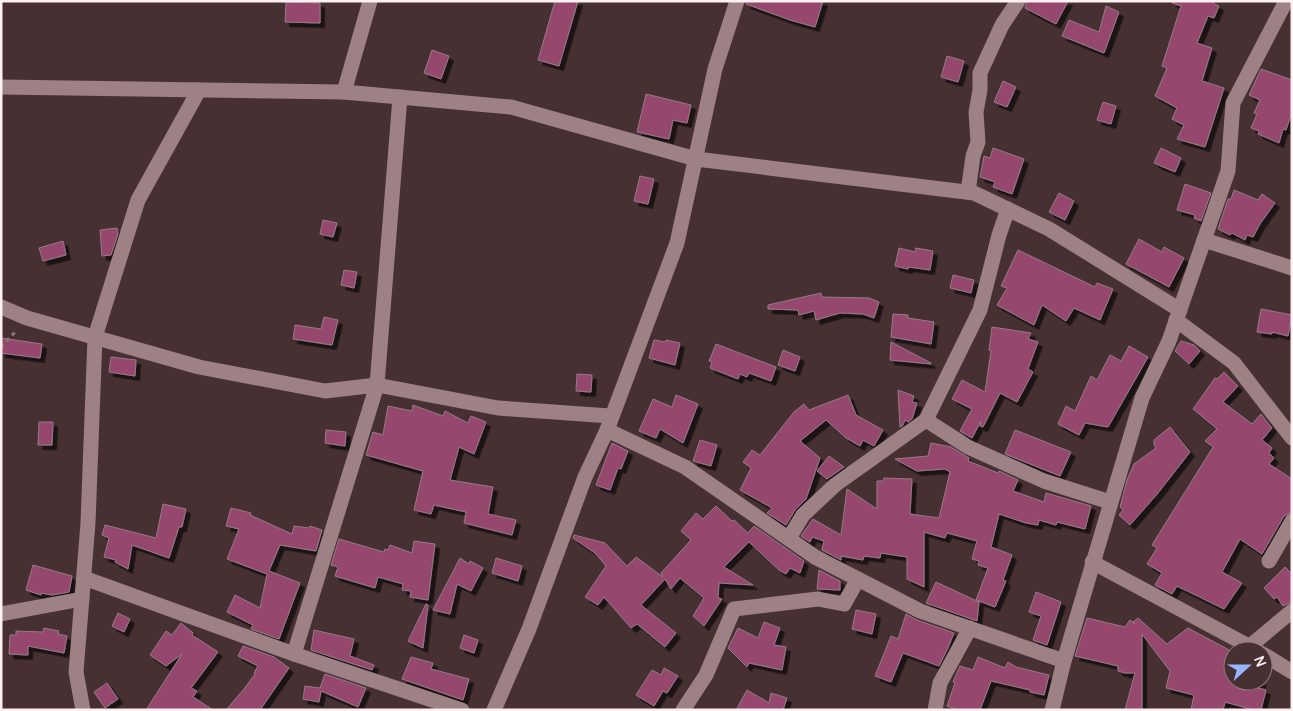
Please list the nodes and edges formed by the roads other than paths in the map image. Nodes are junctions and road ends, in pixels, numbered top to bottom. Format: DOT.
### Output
graph roads {
  1 [pos="370,1"];
  2 [pos="737,1"];
  3 [pos="1018,1"];
  4 [pos="1286,1"];
  5 [pos="1,87"];
  6 [pos="199,90"];
  7 [pos="344,92"];
  8 [pos="400,97"];
  9 [pos="696,159"];
  10 [pos="968,192"];
  11 [pos="1008,209"];
  12 [pos="1204,240"];
  13 [pos="1292,268"];
  14 [pos="1,307"];
  15 [pos="1178,315"];
  16 [pos="95,337"];
  17 [pos="377,385"];
  18 [pos="926,420"];
  19 [pos="608,423"];
  20 [pos="1292,438"];
  21 [pos="1110,502"];
  22 [pos="1292,520"];
  23 [pos="789,538"];
  24 [pos="1269,561"];
  25 [pos="1092,562"];
  26 [pos="84,578"];
  27 [pos="858,579"];
  28 [pos="82,599"];
  29 [pos="1292,611"];
  30 [pos="1,614"];
  31 [pos="970,628"];
  32 [pos="1240,641"];
  33 [pos="1265,641"];
  34 [pos="294,654"];
  35 [pos="1273,660"];
  36 [pos="1064,661"];
  37 [pos="1292,672"];
  38 [pos="83,710"];
  39 [pos="462,710"];
  40 [pos="494,710"];
  41 [pos="683,710"];
  42 [pos="935,710"];
  43 [pos="1052,710"];
  1 -- 7 [label="street"];
  2 -- 9 [label="street"];
  3 -- 10 [label="street"];
  4 -- 12 [label="street"];
  5 -- 6 [label="street"];
  6 -- 7 [label="street"];
  6 -- 16 [label="street"];
  7 -- 8 [label="street"];
  8 -- 9 [label="street"];
  8 -- 17 [label="street"];
  9 -- 10 [label="street"];
  9 -- 19 [label="street"];
  10 -- 11 [label="street"];
  11 -- 15 [label="street"];
  11 -- 18 [label="street"];
  12 -- 13 [label="street"];
  12 -- 15 [label="street"];
  14 -- 16 [label="street"];
  15 -- 20 [label="street"];
  15 -- 21 [label="street"];
  16 -- 17 [label="street"];
  16 -- 26 [label="street"];
  17 -- 19 [label="street"];
  17 -- 34 [label="street"];
  18 -- 21 [label="street"];
  18 -- 23 [label="street"];
  19 -- 23 [label="street"];
  19 -- 40 [label="street"];
  21 -- 25 [label="street"];
  22 -- 24 [label="street"];
  23 -- 27 [label="street"];
  25 -- 32 [label="street"];
  25 -- 36 [label="street"];
  26 -- 28 [label="street"];
  26 -- 34 [label="street"];
  27 -- 31 [label="street"];
  27 -- 41 [label="street"];
  28 -- 30 [label="street"];
  28 -- 38 [label="street"];
  29 -- 33 [label="street"];
  31 -- 36 [label="street"];
  31 -- 42 [label="street"];
  34 -- 39 [label="street"];
  35 -- 37 [label="street"];
  36 -- 43 [label="street"];
}
